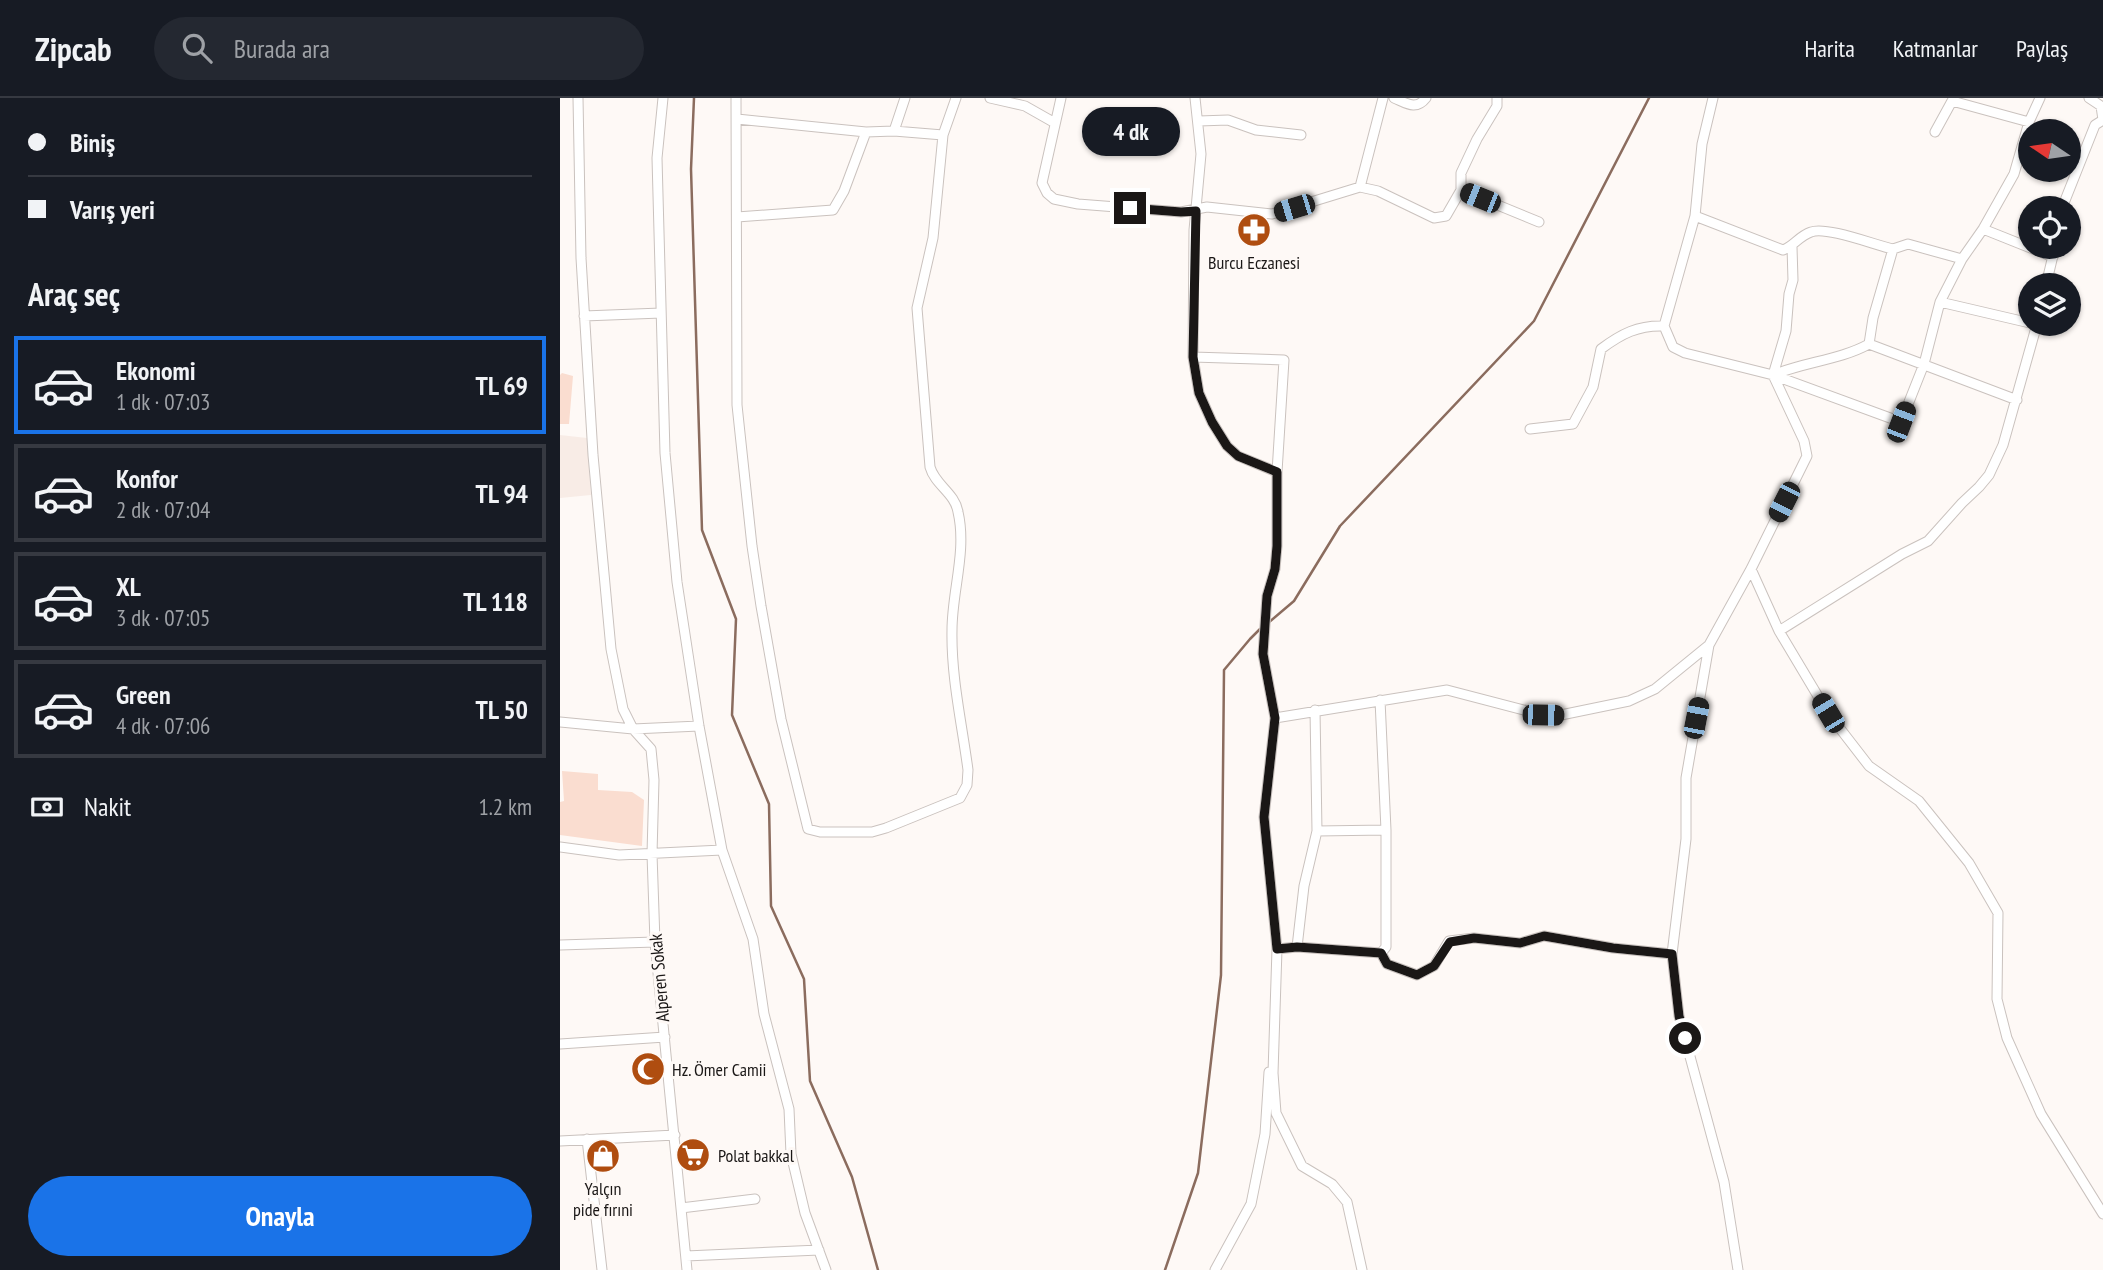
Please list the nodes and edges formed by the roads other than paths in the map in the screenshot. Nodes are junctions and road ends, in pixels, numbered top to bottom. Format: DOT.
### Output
graph roads {
  1 [pos="578,98"];
  2 [pos="663,98"];
  3 [pos="736,98"];
  4 [pos="905,98"];
  5 [pos="956,98"];
  6 [pos="990,98"];
  7 [pos="1061,98"];
  8 [pos="1195,98"];
  9 [pos="1383,98"];
  10 [pos="1394,98"];
  11 [pos="1426,98"];
  12 [pos="1497,98"];
  13 [pos="1713,98"];
  14 [pos="2040,98"];
  15 [pos="2089,98"];
  16 [pos="737,119"];
  17 [pos="2021,119"];
  18 [pos="2030,119"];
  19 [pos="2103,120"];
  20 [pos="1199,121"];
  21 [pos="1055,123"];
  22 [pos="894,131"];
  23 [pos="866,132"];
  24 [pos="1935,132"];
  25 [pos="943,135"];
  26 [pos="1301,135"];
  27 [pos="2018,160"];
  28 [pos="1360,187"];
  29 [pos="1461,190"];
  30 [pos="2067,196"];
  31 [pos="1196,211"];
  32 [pos="1695,216"];
  33 [pos="737,217"];
  34 [pos="1539,222"];
  35 [pos="1983,229"];
  36 [pos="2018,240"];
  37 [pos="1792,247"];
  38 [pos="1893,249"];
  39 [pos="1962,259"];
  40 [pos="1940,302"];
  41 [pos="661,313"];
  42 [pos="584,316"];
  43 [pos="2018,320"];
  44 [pos="1664,326"];
  45 [pos="2031,336"];
  46 [pos="1869,344"];
  47 [pos="1193,357"];
  48 [pos="1924,363"];
  49 [pos="1773,375"];
  50 [pos="2017,400"];
  51 [pos="1530,429"];
  52 [pos="1277,472"];
  53 [pos="1751,569"];
  54 [pos="1779,631"];
  55 [pos="1709,645"];
  56 [pos="1380,699"];
  57 [pos="1315,710"];
  58 [pos="1275,718"];
  59 [pos="560,722"];
  60 [pos="699,726"];
  61 [pos="633,729"];
  62 [pos="1386,830"];
  63 [pos="1317,831"];
  64 [pos="560,846"];
  65 [pos="722,850"];
  66 [pos="652,854"];
  67 [pos="655,942"];
  68 [pos="560,945"];
  69 [pos="1297,947"];
  70 [pos="1277,949"];
  71 [pos="1381,953"];
  72 [pos="1672,954"];
  73 [pos="1276,1030"];
  74 [pos="665,1037"];
  75 [pos="560,1044"];
  76 [pos="675,1135"];
  77 [pos="587,1139"];
  78 [pos="560,1141"];
  79 [pos="755,1199"];
  80 [pos="681,1208"];
  81 [pos="2103,1214"];
  82 [pos="819,1250"];
  83 [pos="686,1256"];
  84 [pos="602,1270"];
  85 [pos="687,1270"];
  86 [pos="827,1270"];
  87 [pos="1215,1270"];
  88 [pos="1362,1270"];
  89 [pos="1738,1270"];
  1 -- 42 [label="street, Alperen Sokak"];
  2 -- 41 [label="street"];
  3 -- 16 [label="street"];
  4 -- 22 [label="street"];
  5 -- 25 [label="street"];
  6 -- 21 [label="street"];
  7 -- 21 [label="street"];
  8 -- 20 [label="street"];
  9 -- 28 [label="street"];
  10 -- 11 [label="street"];
  12 -- 29 [label="street"];
  13 -- 32 [label="street"];
  14 -- 18 [label="street"];
  15 -- 19 [label="street"];
  16 -- 23 [label="street"];
  16 -- 33 [label="street"];
  17 -- 24 [label="street"];
  19 -- 30 [label="street"];
  20 -- 26 [label="street"];
  20 -- 31 [label="street"];
  21 -- 31 [label="street"];
  22 -- 23 [label="street"];
  22 -- 25 [label="street"];
  23 -- 33 [label="street"];
  25 -- 33 [label="street"];
  27 -- 35 [label="street"];
  28 -- 29 [label="street"];
  28 -- 31 [label="street"];
  29 -- 34 [label="street"];
  31 -- 47 [label="street"];
  32 -- 37 [label="street"];
  32 -- 44 [label="street"];
  35 -- 36 [label="street"];
  35 -- 39 [label="street"];
  37 -- 38 [label="street"];
  37 -- 49 [label="street"];
  38 -- 39 [label="street"];
  38 -- 46 [label="street"];
  39 -- 40 [label="street"];
  40 -- 43 [label="street"];
  40 -- 48 [label="street"];
  41 -- 42 [label="street"];
  41 -- 60 [label="street"];
  42 -- 61 [label="street, Alperen Sokak"];
  44 -- 49 [label="street"];
  44 -- 51 [label="street"];
  45 -- 50 [label="street"];
  46 -- 48 [label="street"];
  46 -- 49 [label="street"];
  47 -- 52 [label="street"];
  47 -- 52 [label="street"];
  48 -- 49 [label="street"];
  48 -- 50 [label="street"];
  49 -- 53 [label="street"];
  50 -- 54 [label="street"];
  52 -- 58 [label="street"];
  53 -- 54 [label="street"];
  53 -- 55 [label="street"];
  54 -- 81 [label="street"];
  55 -- 56 [label="street"];
  55 -- 72 [label="street"];
  56 -- 57 [label="street"];
  56 -- 62 [label="street"];
  57 -- 58 [label="street"];
  57 -- 63 [label="street"];
  58 -- 70 [label="street"];
  59 -- 61 [label="street"];
  60 -- 61 [label="street"];
  60 -- 65 [label="street"];
  61 -- 66 [label="street, Alperen Sokak"];
  62 -- 63 [label="street"];
  62 -- 71 [label="street"];
  63 -- 69 [label="street"];
  64 -- 66 [label="street"];
  65 -- 66 [label="street"];
  65 -- 82 [label="street"];
  66 -- 67 [label="street, Alperen Sokak"];
  67 -- 68 [label="street"];
  67 -- 74 [label="street, Alperen Sokak"];
  69 -- 70 [label="street"];
  69 -- 71 [label="street"];
  70 -- 73 [label="street"];
  71 -- 72 [label="street"];
  72 -- 89 [label="street"];
  73 -- 87 [label="street"];
  73 -- 88 [label="street"];
  74 -- 75 [label="street"];
  74 -- 76 [label="street, Alperen Sokak"];
  76 -- 77 [label="street"];
  76 -- 80 [label="street, Alperen Sokak"];
  77 -- 78 [label="street"];
  77 -- 84 [label="street"];
  79 -- 80 [label="street"];
  80 -- 83 [label="street, Alperen Sokak"];
  82 -- 83 [label="street"];
  82 -- 86 [label="street"];
  83 -- 85 [label="street, Alperen Sokak"];
}
